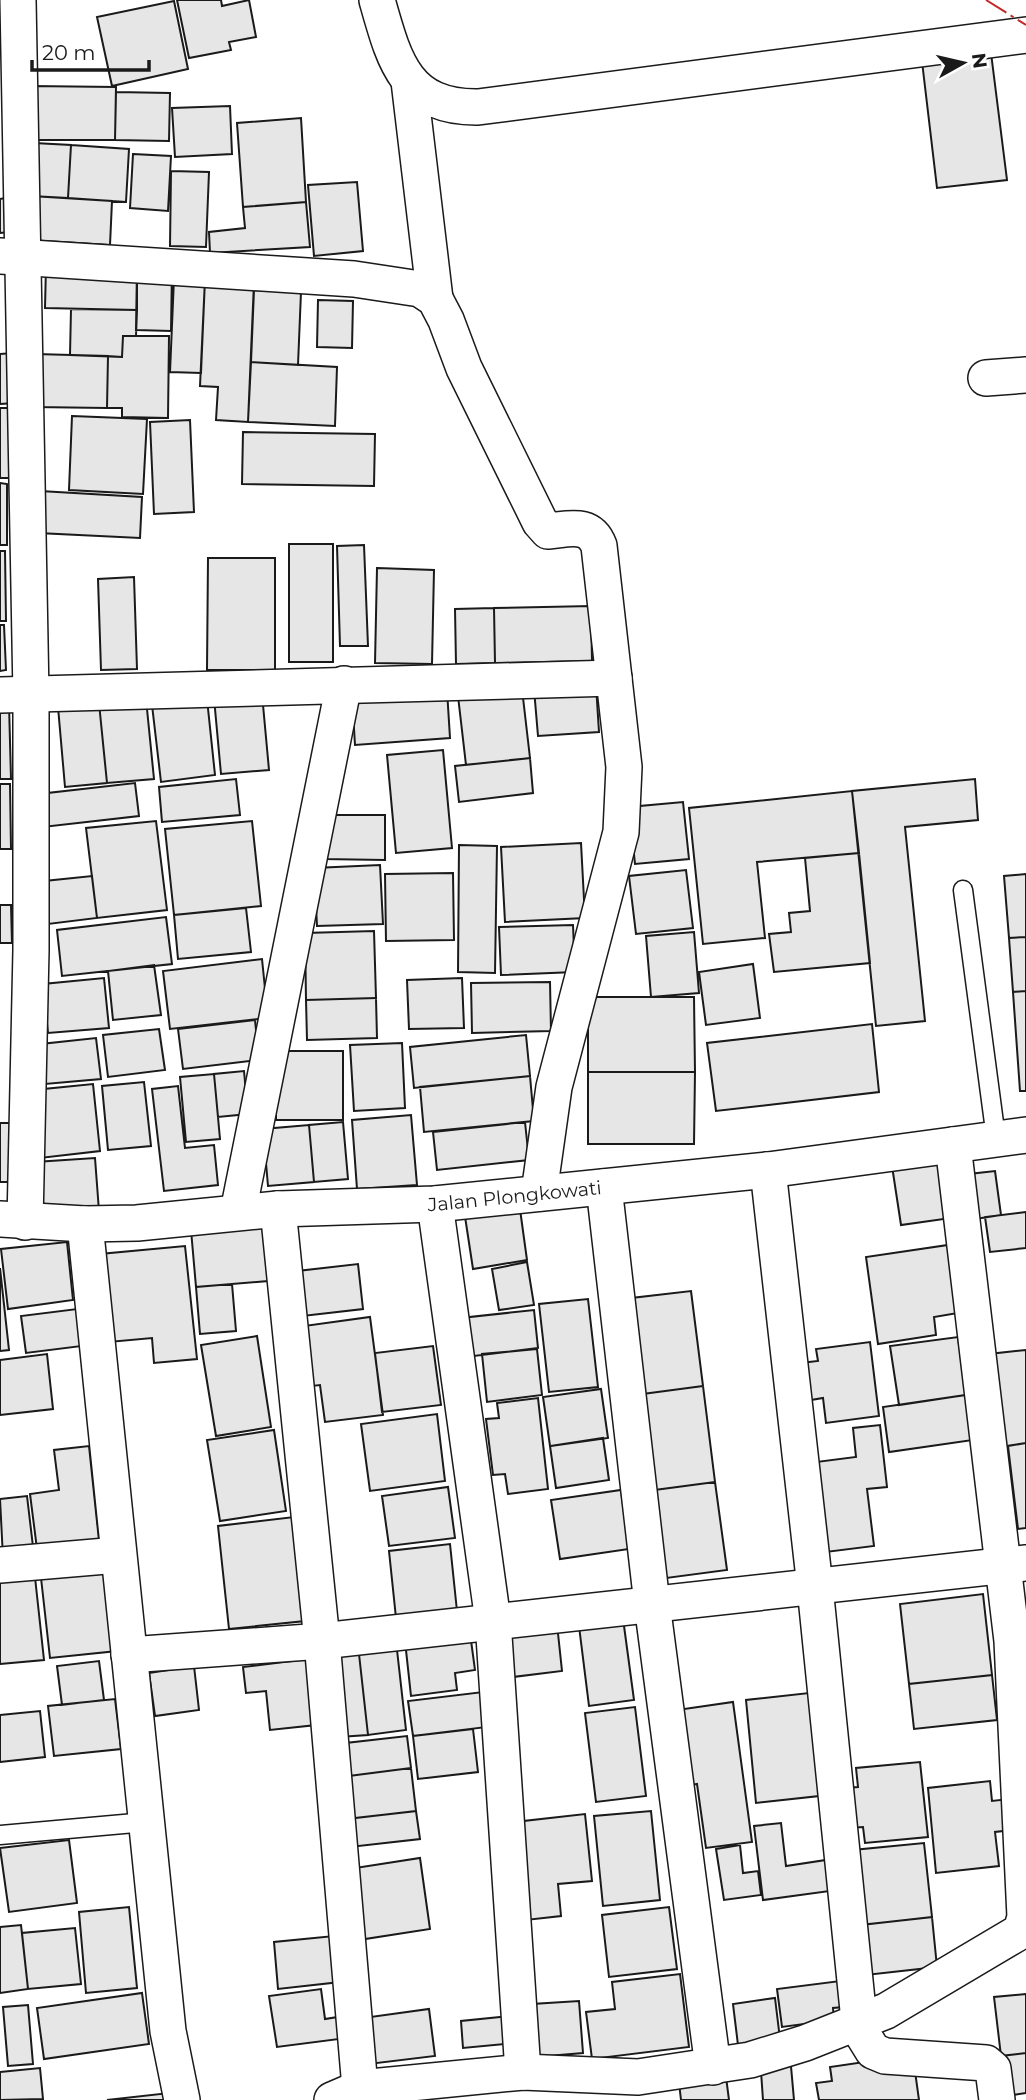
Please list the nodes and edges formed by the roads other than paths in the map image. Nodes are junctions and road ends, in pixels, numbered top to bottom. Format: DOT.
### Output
graph roads {
  1 [pos="18,0"];
  2 [pos="377,0"];
  3 [pos="1026,35"];
  4 [pos="409,81"];
  5 [pos="12,258"];
  6 [pos="435,299"];
  7 [pos="1026,375"];
  8 [pos="986,379"];
  9 [pos="614,678"];
  10 [pos="344,684"];
  11 [pos="15,695"];
  12 [pos="963,890"];
  13 [pos="16,950"];
  14 [pos="1011,1136"];
  15 [pos="953,1145"];
  16 [pos="768,1170"];
  17 [pos="604,1187"];
  18 [pos="539,1193"];
  19 [pos="435,1204"];
  20 [pos="278,1209"];
  21 [pos="238,1212"];
  22 [pos="13,1221"];
  23 [pos="85,1224"];
  24 [pos="118,1555"];
  25 [pos="1015,1564"];
  26 [pos="0,1565"];
  27 [pos="815,1587"];
  28 [pos="652,1604"];
  29 [pos="493,1620"];
  30 [pos="322,1641"];
  31 [pos="129,1655"];
  32 [pos="146,1822"];
  33 [pos="0,1835"];
  34 [pos="862,2030"];
  35 [pos="713,2067"];
  36 [pos="523,2072"];
  37 [pos="346,2094"];
  38 [pos="1006,2098"];
  39 [pos="182,2100"];
  1 -- 5 [label="street"];
  2 -- 4 [label="street"];
  3 -- 4 [label="street"];
  4 -- 6 [label="street"];
  5 -- 6 [label="street"];
  5 -- 11 [label="street"];
  6 -- 9 [label="street"];
  7 -- 8 [label="street"];
  9 -- 10 [label="street"];
  9 -- 18 [label="street"];
  10 -- 11 [label="street"];
  10 -- 21 [label="street"];
  11 -- 13 [label="street"];
  12 -- 14 [label="lane"];
  13 -- 22 [label="street"];
  14 -- 15 [label="street, Jalan Plongkowati"];
  15 -- 16 [label="street, Jalan Plongkowati"];
  15 -- 25 [label="street"];
  16 -- 17 [label="street, Jalan Plongkowati"];
  16 -- 27 [label="street"];
  17 -- 18 [label="street, Jalan Plongkowati"];
  17 -- 28 [label="street"];
  18 -- 19 [label="street, Jalan Plongkowati"];
  19 -- 20 [label="street, Jalan Plongkowati"];
  19 -- 29 [label="street"];
  20 -- 21 [label="street, Jalan Plongkowati"];
  20 -- 30 [label="street"];
  21 -- 23 [label="street, Jalan Plongkowati"];
  22 -- 23 [label="street, Jalan Plongkowati"];
  23 -- 24 [label="street"];
  24 -- 26 [label="street"];
  24 -- 31 [label="street"];
  25 -- 27 [label="street"];
  25 -- 34 [label="street"];
  27 -- 28 [label="street"];
  27 -- 34 [label="street"];
  28 -- 29 [label="street"];
  28 -- 35 [label="street"];
  29 -- 30 [label="street"];
  29 -- 36 [label="street"];
  30 -- 31 [label="street"];
  30 -- 37 [label="street"];
  31 -- 32 [label="street"];
  32 -- 33 [label="lane"];
  32 -- 39 [label="street"];
  34 -- 35 [label="street"];
  34 -- 38 [label="street"];
  35 -- 36 [label="street"];
  36 -- 37 [label="street"];
}
